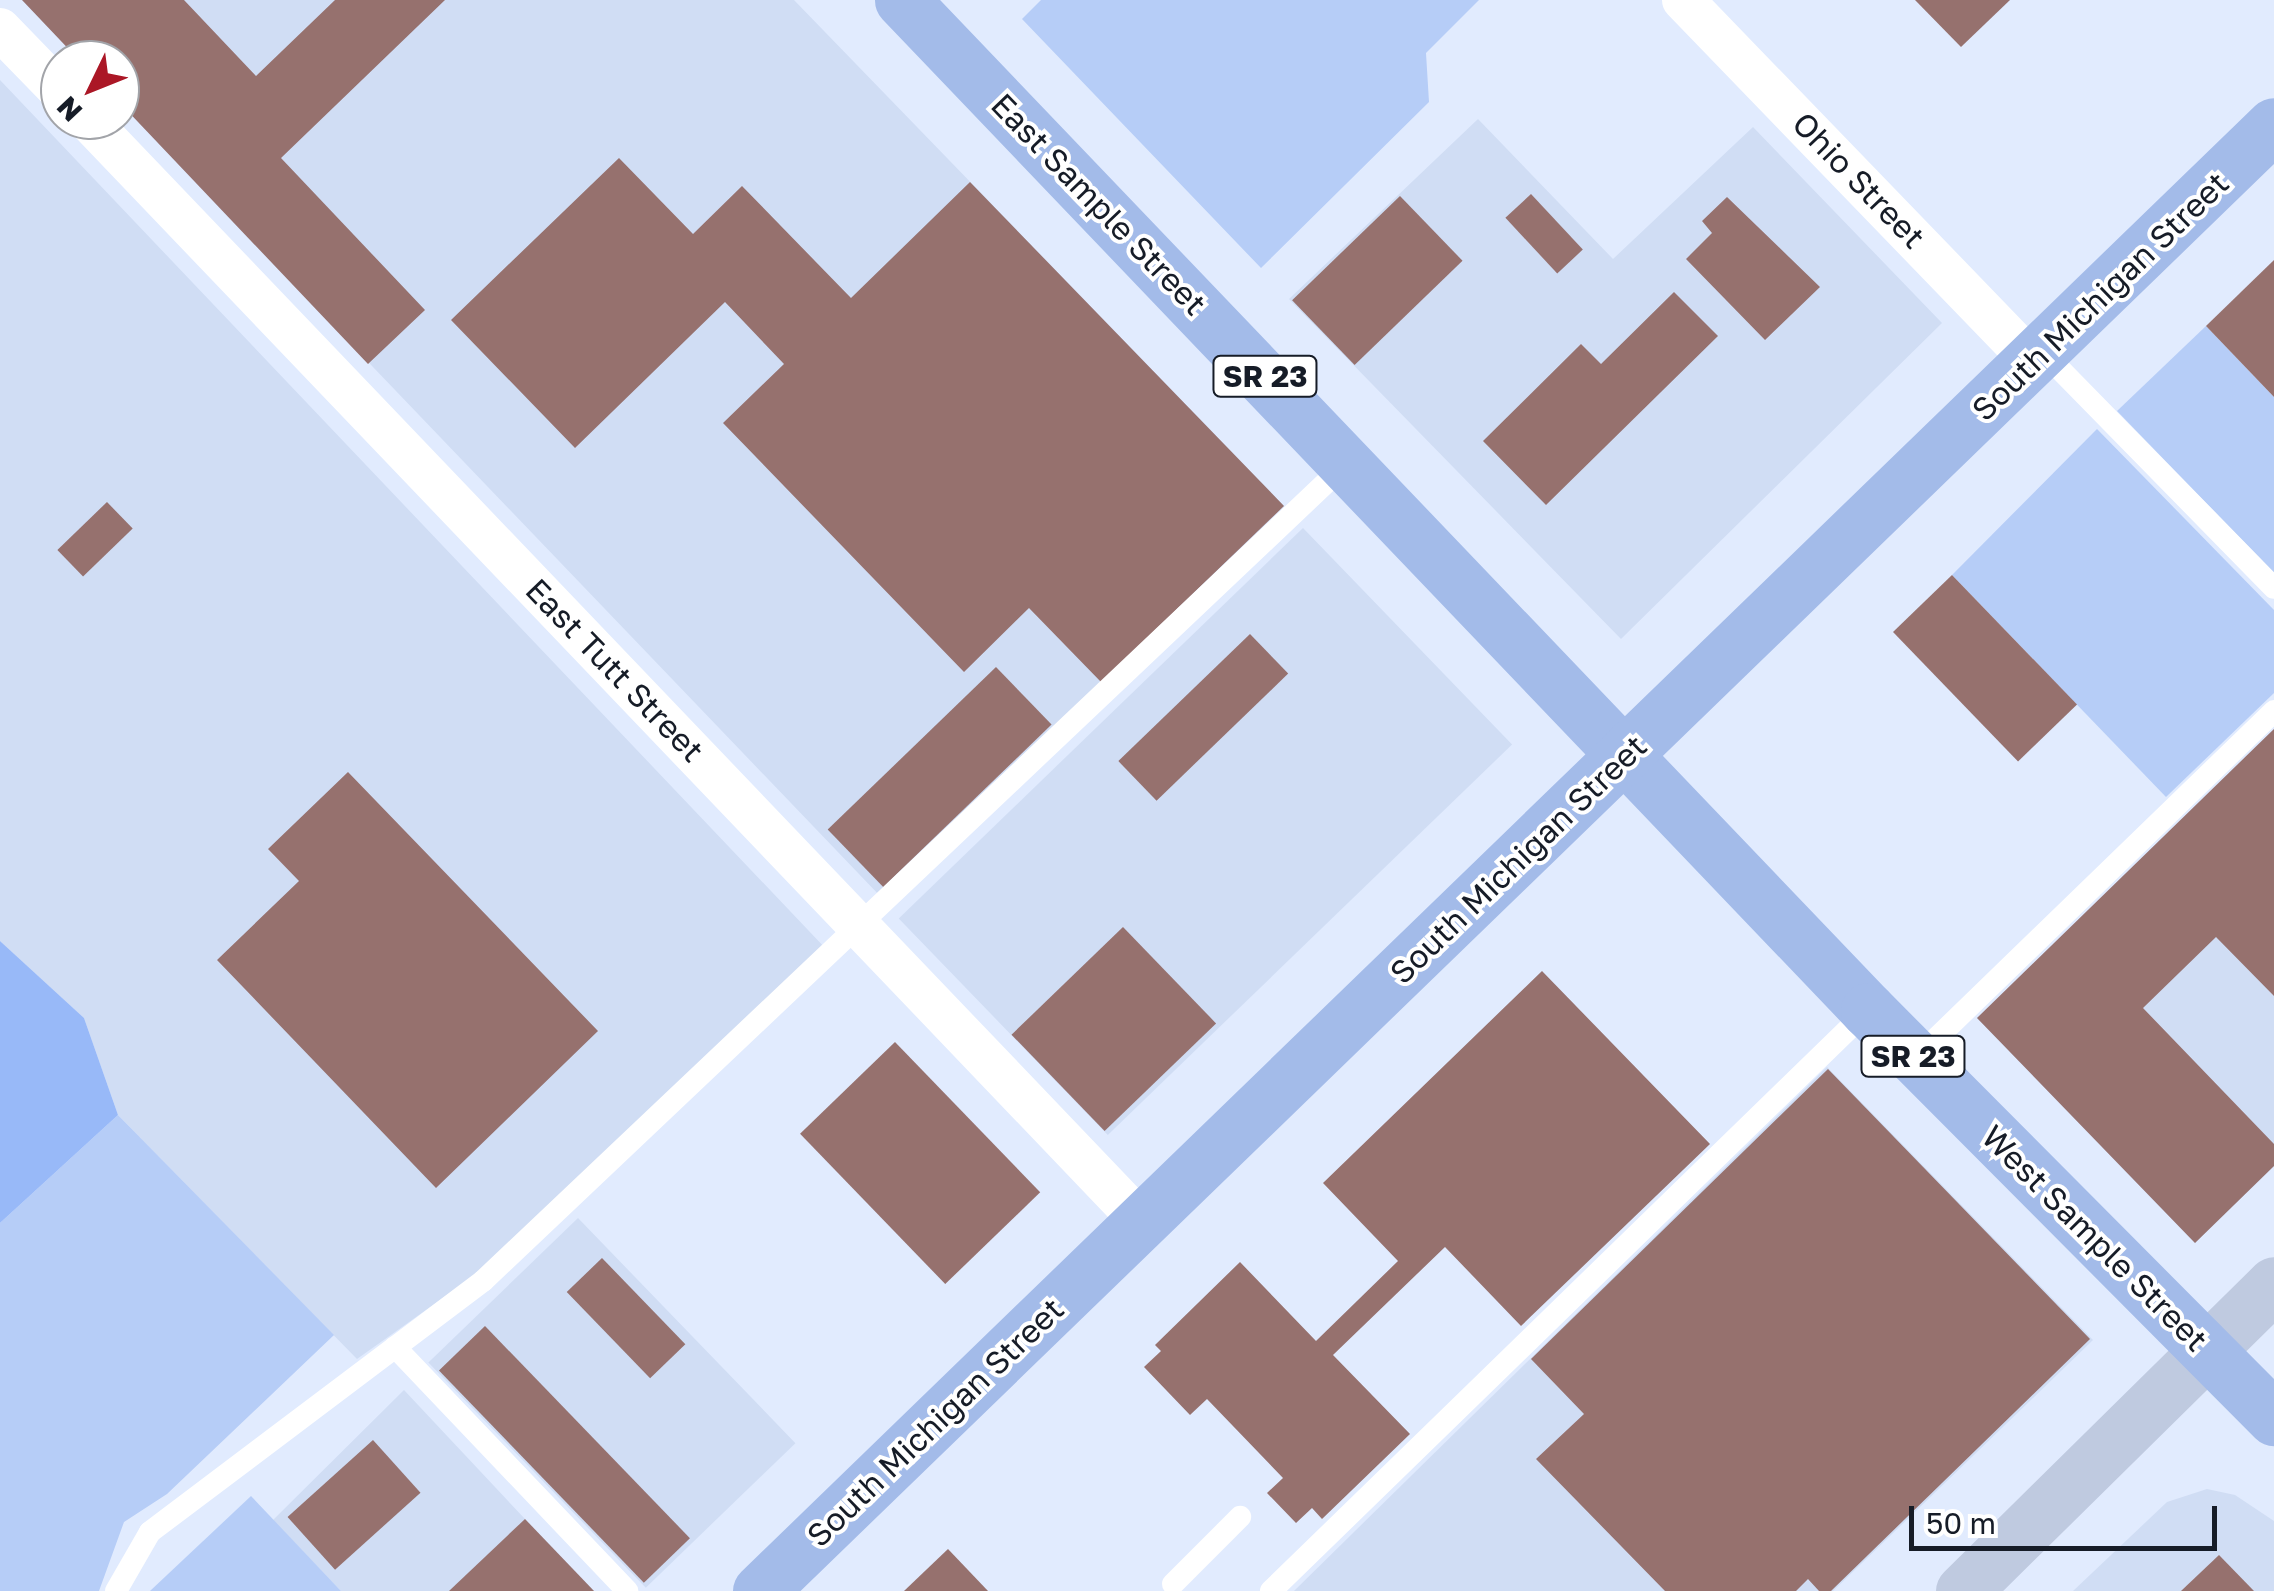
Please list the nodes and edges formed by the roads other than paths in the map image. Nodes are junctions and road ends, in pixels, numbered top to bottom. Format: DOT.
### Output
graph roads {
  1 [pos="902,0"];
  2 [pos="1684,0"];
  3 [pos="0,29"];
  4 [pos="40,70"];
  5 [pos="2274,125"];
  6 [pos="107,140"];
  7 [pos="2038,357"];
  8 [pos="1348,462"];
  9 [pos="2274,588"];
  10 [pos="2274,710"];
  11 [pos="1625,755"];
  12 [pos="862,927"];
  13 [pos="1868,1010"];
  14 [pos="1916,1059"];
  15 [pos="1142,1222"];
  16 [pos="2274,1284"];
  17 [pos="395,1347"];
  18 [pos="2207,1349"];
  19 [pos="2274,1418"];
  20 [pos="1240,1517"];
  21 [pos="1173,1584"];
  22 [pos="116,1591"];
  23 [pos="627,1591"];
  24 [pos="760,1591"];
  25 [pos="1270,1591"];
  26 [pos="1963,1591"];
  1 -- 8 [label="main road, East Sample Street / SR 23"];
  2 -- 7 [label="street, Ohio Street"];
  3 -- 4 [label="street"];
  5 -- 7 [label="main road, South Michigan Street"];
  6 -- 12 [label="street, East Tutt Street"];
  7 -- 9 [label="lane"];
  7 -- 11 [label="main road, South Michigan Street"];
  8 -- 11 [label="main road, East Sample Street / SR 23"];
  8 -- 12 [label="lane"];
  10 -- 14 [label="lane"];
  11 -- 13 [label="main road, West Sample Street / SR 23"];
  11 -- 15 [label="main road, South Michigan Street"];
  12 -- 15 [label="street, East Tutt Street"];
  12 -- 17 [label="lane"];
  13 -- 14 [label="main road, West Sample Street / SR 23"];
  13 -- 25 [label="lane"];
  14 -- 18 [label="main road, West Sample Street / SR 23"];
  15 -- 24 [label="main road, South Michigan Street"];
  16 -- 18 [label="main road"];
  17 -- 22 [label="lane"];
  17 -- 23 [label="lane"];
  18 -- 19 [label="main road, West Sample Street / SR 23"];
  18 -- 26 [label="main road"];
  20 -- 21 [label="lane"];
}
